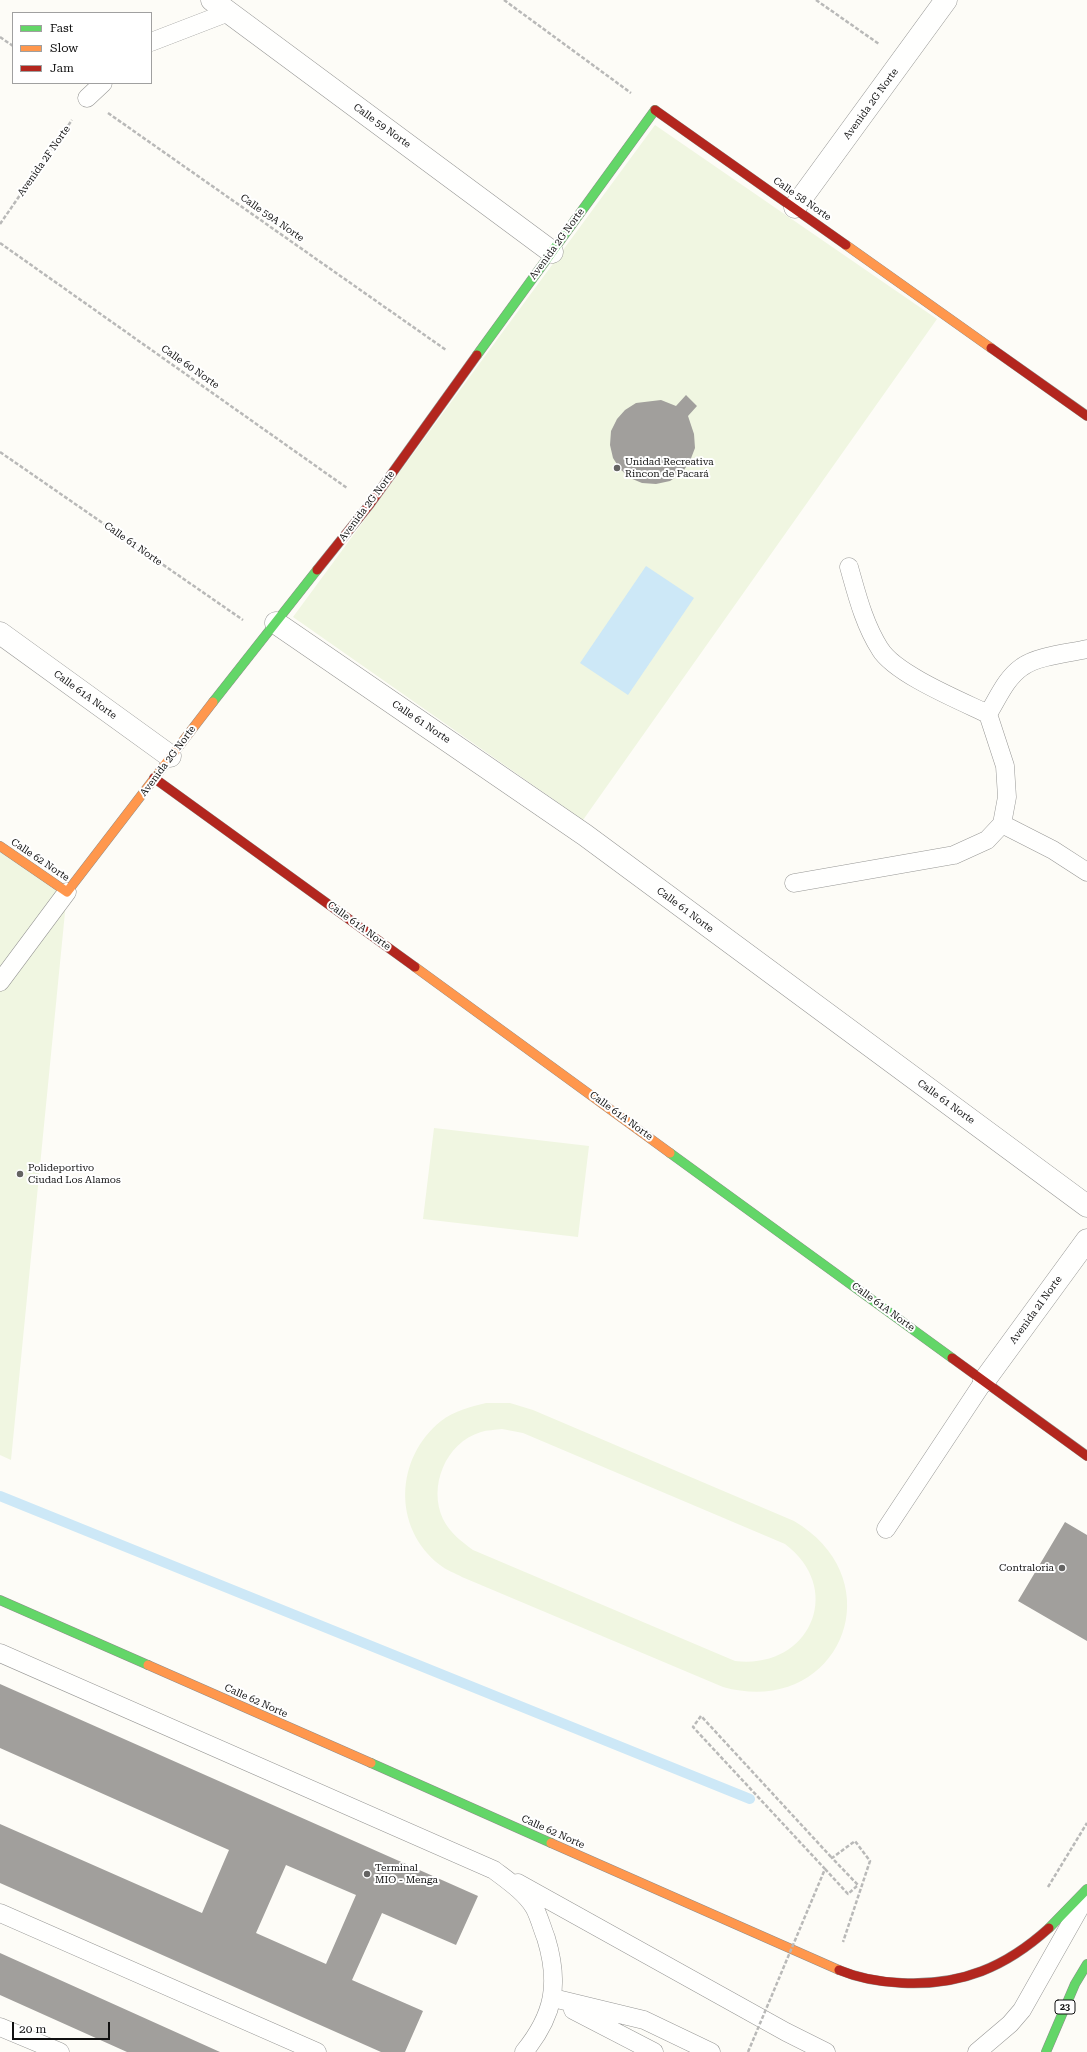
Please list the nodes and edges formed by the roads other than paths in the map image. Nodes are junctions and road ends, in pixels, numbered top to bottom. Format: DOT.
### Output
graph roads {
  1 [pos="946,0"];
  2 [pos="226,4"];
  3 [pos="152,41"];
  4 [pos="102,84"];
  5 [pos="87,98"];
  6 [pos="654,109"];
  7 [pos="795,208"];
  8 [pos="552,252"];
  9 [pos="1084,411"];
  10 [pos="849,567"];
  11 [pos="271,629"];
  12 [pos="0,633"];
  13 [pos="1087,649"];
  14 [pos="988,714"];
  15 [pos="170,756"];
  16 [pos="154,778"];
  17 [pos="1002,824"];
  18 [pos="0,846"];
  19 [pos="1087,872"];
  20 [pos="794,883"];
  21 [pos="67,892"];
  22 [pos="0,982"];
  23 [pos="1087,1206"];
  24 [pos="1087,1240"];
  25 [pos="984,1381"];
  26 [pos="1087,1456"];
  27 [pos="886,1529"];
  28 [pos="0,1600"];
  29 [pos="0,1653"];
  30 [pos="494,1870"];
  31 [pos="1087,1889"];
  32 [pos="1087,1896"];
  33 [pos="0,1913"];
  34 [pos="1087,1964"];
  35 [pos="553,1998"];
  36 [pos="0,2027"];
  37 [pos="60,2052"];
  38 [pos="317,2052"];
  39 [pos="524,2052"];
  40 [pos="654,2052"];
  41 [pos="711,2052"];
  42 [pos="826,2052"];
  43 [pos="977,2052"];
  44 [pos="1046,2052"];
  1 -- 7 [label="street, Avenida 2G Norte"];
  2 -- 3 [label="lane"];
  2 -- 8 [label="street, Calle 59 Norte"];
  4 -- 5 [label="lane"];
  6 -- 7 [label="street, Calle 58 Norte"];
  6 -- 8 [label="street, Avenida 2G Norte"];
  7 -- 9 [label="street, Calle 58 Norte"];
  8 -- 11 [label="street, Avenida 2G Norte"];
  10 -- 14 [label="lane"];
  11 -- 15 [label="street, Avenida 2G Norte"];
  11 -- 23 [label="street, Calle 61 Norte"];
  12 -- 15 [label="street, Calle 61A Norte"];
  13 -- 14 [label="lane"];
  14 -- 17 [label="lane"];
  15 -- 16 [label="street, Avenida 2G Norte"];
  16 -- 21 [label="street, Avenida 2G Norte"];
  16 -- 25 [label="street, Calle 61A Norte"];
  17 -- 19 [label="lane"];
  17 -- 20 [label="lane"];
  18 -- 21 [label="street, Calle 62 Norte"];
  21 -- 22 [label="lane"];
  24 -- 25 [label="street, Avenida 2I Norte"];
  25 -- 26 [label="street, Calle 61A Norte"];
  25 -- 27 [label="lane"];
  28 -- 31 [label="street, Calle 62 Norte"];
  29 -- 30 [label="lane"];
  30 -- 35 [label="lane"];
  30 -- 42 [label="lane"];
  32 -- 43 [label="lane"];
  33 -- 38 [label="lane"];
  34 -- 44 [label="street, 23"];
  35 -- 39 [label="lane"];
  35 -- 40 [label="lane"];
  35 -- 41 [label="lane"];
  36 -- 37 [label="lane"];
}
